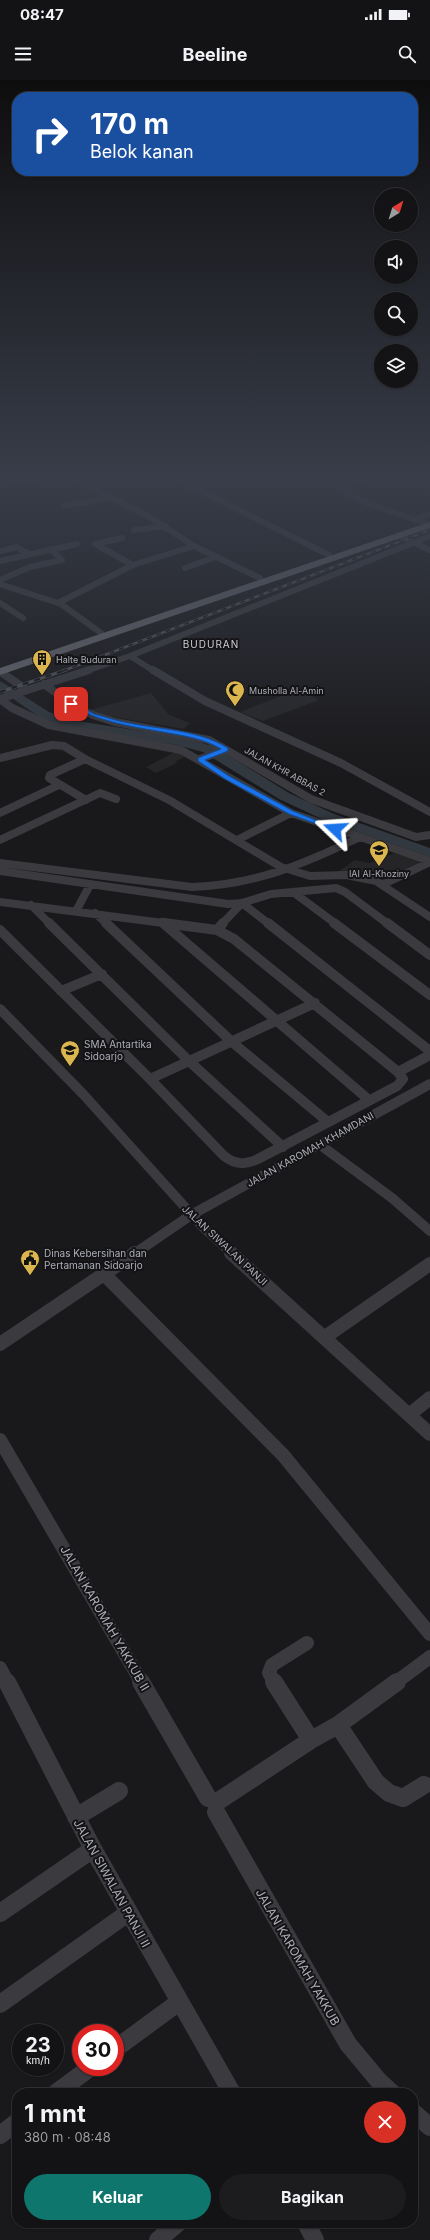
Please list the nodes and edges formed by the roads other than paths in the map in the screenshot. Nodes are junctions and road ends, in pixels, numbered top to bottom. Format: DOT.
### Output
graph roads {
  1 [pos="9,576"];
  2 [pos="112,576"];
  3 [pos="255,576"];
  4 [pos="267,576"];
  5 [pos="277,576"];
  6 [pos="329,576"];
  7 [pos="260,578"];
  8 [pos="0,580"];
  9 [pos="0,584"];
  10 [pos="8,586"];
  11 [pos="0,590"];
  12 [pos="0,603"];
  13 [pos="58,603"];
  14 [pos="23,618"];
  15 [pos="151,618"];
  16 [pos="136,623"];
  17 [pos="102,633"];
  18 [pos="130,656"];
  19 [pos="0,671"];
  20 [pos="44,684"];
  21 [pos="27,690"];
  22 [pos="0,699"];
  23 [pos="225,750"];
  24 [pos="0,758"];
  25 [pos="202,758"];
  26 [pos="85,759"];
  27 [pos="59,785"];
  28 [pos="116,799"];
  29 [pos="86,800"];
  30 [pos="428,808"];
  31 [pos="0,813"];
  32 [pos="291,813"];
  33 [pos="360,837"];
  34 [pos="425,839"];
  35 [pos="0,840"];
  36 [pos="237,840"];
  37 [pos="407,851"];
  38 [pos="427,860"];
  39 [pos="0,863"];
  40 [pos="292,869"];
  41 [pos="0,871"];
  42 [pos="379,883"];
  43 [pos="90,885"];
  44 [pos="293,892"];
  45 [pos="0,902"];
  46 [pos="242,903"];
  47 [pos="31,905"];
  48 [pos="76,911"];
  49 [pos="95,914"];
  50 [pos="430,917"];
  51 [pos="162,922"];
  52 [pos="0,930"];
  53 [pos="217,930"];
  54 [pos="430,955"];
  55 [pos="102,974"];
  56 [pos="61,991"];
  57 [pos="430,995"];
  58 [pos="315,1004"];
  59 [pos="0,1009"];
  60 [pos="277,1021"];
  61 [pos="232,1042"];
  62 [pos="430,1051"];
  63 [pos="430,1055"];
  64 [pos="190,1062"];
  65 [pos="398,1072"];
  66 [pos="150,1079"];
  67 [pos="430,1084"];
  68 [pos="369,1100"];
  69 [pos="328,1122"];
  70 [pos="319,1144"];
  71 [pos="283,1147"];
  72 [pos="191,1216"];
  73 [pos="430,1231"];
  74 [pos="430,1264"];
  75 [pos="104,1274"];
  76 [pos="325,1337"];
  77 [pos="0,1344"];
  78 [pos="430,1398"];
  79 [pos="409,1415"];
  80 [pos="430,1434"];
  81 [pos="0,1440"];
  82 [pos="430,1634"];
  83 [pos="307,1643"];
  84 [pos="430,1657"];
  85 [pos="0,1668"];
  86 [pos="338,1725"];
  87 [pos="311,1740"];
  88 [pos="424,1785"];
  89 [pos="119,1791"];
  90 [pos="213,1804"];
  91 [pos="76,1817"];
  92 [pos="93,1849"];
  93 [pos="128,1912"];
  94 [pos="0,1913"];
  95 [pos="179,2002"];
  96 [pos="0,2004"];
  97 [pos="124,2042"];
  98 [pos="79,2076"];
  99 [pos="63,2088"];
  100 [pos="229,2088"];
  101 [pos="387,2088"];
  102 [pos="418,2116"];
  103 [pos="12,2126"];
  104 [pos="430,2127"];
  105 [pos="0,2135"];
  106 [pos="172,2228"];
  107 [pos="309,2228"];
  108 [pos="158,2240"];
  109 [pos="315,2240"];
  1 -- 8 [label="street"];
  2 -- 13 [label="street"];
  3 -- 7 [label="street"];
  4 -- 7 [label="highway"];
  5 -- 15 [label="highway"];
  6 -- 18 [label="street"];
  7 -- 15 [label="highway"];
  9 -- 10 [label="street"];
  10 -- 11 [label="street"];
  10 -- 13 [label="street"];
  12 -- 14 [label="street"];
  13 -- 17 [label="street"];
  15 -- 16 [label="highway"];
  16 -- 17 [label="highway"];
  16 -- 19 [label="highway"];
  17 -- 19 [label="highway"];
  18 -- 20 [label="street"];
  18 -- 30 [label="street"];
  19 -- 21 [label="street"];
  20 -- 21 [label="street"];
  20 -- 23 [label="street, JALAN KHR ABBAS 2"];
  21 -- 22 [label="street"];
  22 -- 25 [label="street"];
  23 -- 25 [label="street"];
  23 -- 34 [label="street, JALAN KHR ABBAS 2"];
  24 -- 26 [label="street"];
  25 -- 32 [label="street"];
  26 -- 27 [label="street"];
  26 -- 36 [label="street"];
  27 -- 29 [label="street"];
  27 -- 31 [label="street"];
  28 -- 29 [label="street"];
  29 -- 35 [label="street"];
  32 -- 33 [label="street"];
  32 -- 36 [label="street"];
  33 -- 37 [label="street"];
  33 -- 40 [label="street"];
  34 -- 37 [label="street"];
  36 -- 40 [label="street"];
  37 -- 38 [label="street"];
  38 -- 42 [label="street"];
  39 -- 40 [label="street"];
  40 -- 42 [label="street"];
  41 -- 43 [label="street"];
  42 -- 50 [label="street"];
  43 -- 46 [label="street"];
  43 -- 48 [label="street"];
  44 -- 46 [label="street"];
  44 -- 54 [label="street"];
  44 -- 57 [label="street"];
  45 -- 47 [label="street"];
  46 -- 53 [label="street"];
  46 -- 62 [label="street"];
  47 -- 48 [label="street"];
  47 -- 55 [label="street"];
  48 -- 49 [label="street"];
  49 -- 51 [label="street"];
  49 -- 61 [label="street"];
  51 -- 53 [label="street"];
  51 -- 60 [label="street"];
  52 -- 56 [label="street"];
  53 -- 58 [label="street"];
  55 -- 56 [label="street"];
  55 -- 64 [label="street"];
  56 -- 66 [label="street"];
  58 -- 60 [label="street"];
  58 -- 65 [label="street"];
  59 -- 72 [label="street, JALAN SIWALAN PANJI"];
  60 -- 61 [label="street"];
  60 -- 68 [label="street"];
  61 -- 64 [label="street"];
  61 -- 69 [label="street"];
  63 -- 65 [label="street"];
  64 -- 66 [label="street"];
  64 -- 71 [label="street"];
  65 -- 68 [label="street"];
  66 -- 71 [label="street"];
  67 -- 70 [label="street, JALAN KAROMAH KHAMDANI"];
  68 -- 69 [label="street"];
  69 -- 71 [label="street"];
  70 -- 72 [label="street, JALAN KAROMAH KHAMDANI"];
  70 -- 73 [label="street"];
  72 -- 75 [label="street"];
  72 -- 76 [label="street, JALAN SIWALAN PANJI"];
  74 -- 76 [label="street"];
  75 -- 77 [label="street"];
  75 -- 82 [label="street"];
  76 -- 79 [label="street, JALAN SIWALAN PANJI"];
  78 -- 79 [label="street"];
  79 -- 80 [label="street, JALAN SIWALAN PANJI"];
  81 -- 90 [label="street, JALAN KAROMAH YAKKUB II"];
  83 -- 87 [label="street"];
  84 -- 86 [label="street"];
  85 -- 91 [label="street, JALAN SIWALAN PANJI II"];
  86 -- 87 [label="street"];
  86 -- 88 [label="street"];
  87 -- 90 [label="street"];
  89 -- 91 [label="street"];
  90 -- 101 [label="street, JALAN KAROMAH YAKKUB"];
  91 -- 92 [label="street, JALAN SIWALAN PANJI II"];
  92 -- 93 [label="street, JALAN SIWALAN PANJI II"];
  92 -- 94 [label="street"];
  93 -- 95 [label="street, JALAN SIWALAN PANJI II"];
  93 -- 96 [label="street"];
  95 -- 97 [label="street"];
  95 -- 100 [label="street, JALAN SIWALAN PANJI II"];
  98 -- 99 [label="street"];
  102 -- 104 [label="street"];
  103 -- 105 [label="street"];
  106 -- 108 [label="street"];
  107 -- 109 [label="street"];
}
